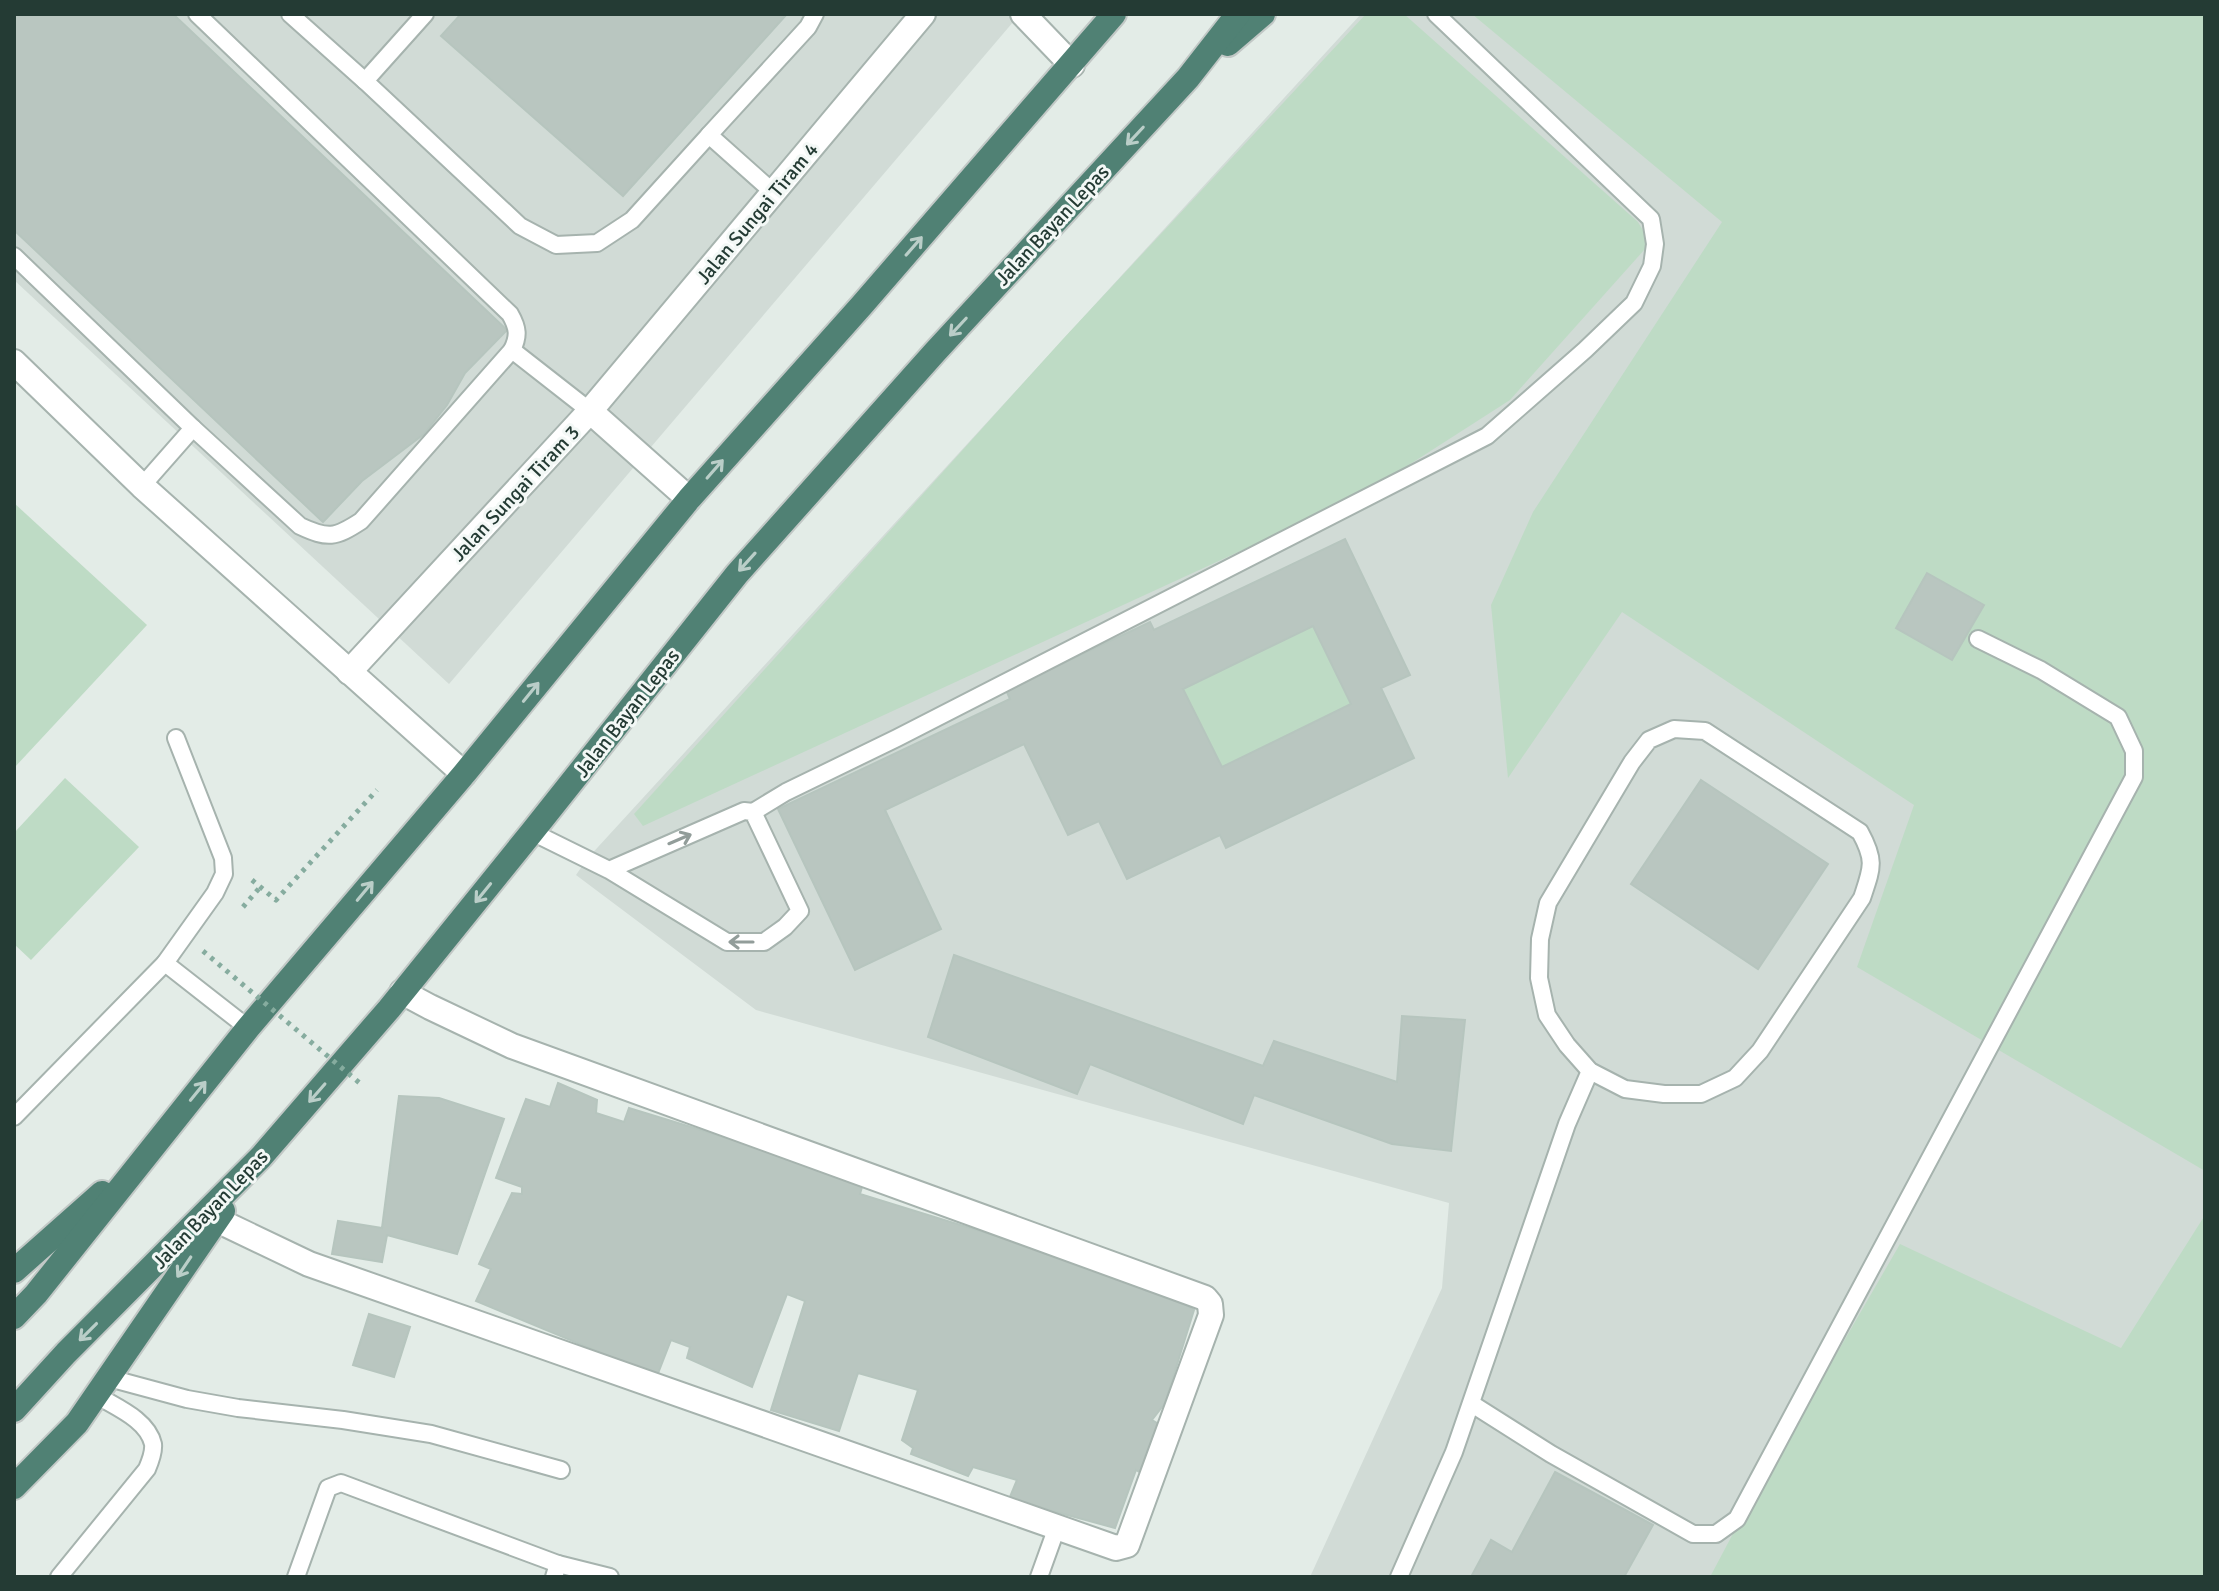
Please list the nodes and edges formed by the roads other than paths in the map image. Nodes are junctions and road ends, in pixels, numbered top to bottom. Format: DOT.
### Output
graph roads {
  1 [pos="197,14"];
  2 [pos="425,14"];
  3 [pos="815,14"];
  4 [pos="923,14"];
  5 [pos="1023,14"];
  6 [pos="1114,14"];
  7 [pos="1238,14"];
  8 [pos="1263,14"];
  9 [pos="1436,14"];
  10 [pos="293,15"];
  11 [pos="1072,65"];
  12 [pos="1188,78"];
  13 [pos="365,81"];
  14 [pos="709,135"];
  15 [pos="774,193"];
  16 [pos="14,256"];
  17 [pos="512,350"];
  18 [pos="14,362"];
  19 [pos="590,411"];
  20 [pos="193,428"];
  21 [pos="142,486"];
  22 [pos="689,499"];
  23 [pos="1978,639"];
  24 [pos="349,672"];
  25 [pos="176,738"];
  26 [pos="464,774"];
  27 [pos="753,812"];
  28 [pos="532,832"];
  29 [pos="609,870"];
  30 [pos="165,963"];
  31 [pos="402,992"];
  32 [pos="248,1028"];
  33 [pos="1590,1071"];
  34 [pos="14,1117"];
  35 [pos="150,1152"];
  36 [pos="261,1157"];
  37 [pos="217,1220"];
  38 [pos="14,1271"];
  39 [pos="14,1317"];
  40 [pos="102,1387"];
  41 [pos="1472,1404"];
  42 [pos="14,1410"];
  43 [pos="561,1470"];
  44 [pos="14,1487"];
  45 [pos="1057,1527"];
  46 [pos="556,1570"];
  47 [pos="59,1577"];
  48 [pos="296,1577"];
  49 [pos="610,1577"];
  50 [pos="1039,1577"];
  51 [pos="1399,1577"];
  1 -- 17 [label="lane"];
  2 -- 13 [label="lane"];
  3 -- 14 [label="lane"];
  4 -- 15 [label="street, Jalan Sungai Tiram 4"];
  5 -- 11 [label="street"];
  6 -- 11 [label="highway"];
  7 -- 12 [label="highway, Jalan Bayan Lepas"];
  8 -- 12 [label="highway"];
  9 -- 27 [label="lane"];
  10 -- 13 [label="lane"];
  22 -- 11 [label="highway, one-way"];
  12 -- 28 [label="highway, Jalan Bayan Lepas, one-way"];
  13 -- 14 [label="lane"];
  14 -- 15 [label="lane"];
  15 -- 19 [label="street, Jalan Sungai Tiram 4"];
  16 -- 20 [label="lane"];
  17 -- 19 [label="lane"];
  17 -- 20 [label="lane"];
  18 -- 21 [label="street"];
  19 -- 22 [label="street, Jalan Sungai Tiram 3"];
  19 -- 24 [label="street, Jalan Sungai Tiram 3"];
  20 -- 21 [label="lane"];
  21 -- 24 [label="street"];
  26 -- 22 [label="highway, one-way"];
  23 -- 41 [label="lane"];
  24 -- 26 [label="street"];
  25 -- 30 [label="lane"];
  32 -- 26 [label="highway, one-way"];
  29 -- 27 [label="lane, one-way"];
  27 -- 29 [label="lane, one-way"];
  28 -- 29 [label="lane"];
  28 -- 31 [label="highway, Jalan Bayan Lepas, one-way"];
  30 -- 32 [label="lane"];
  30 -- 34 [label="lane"];
  31 -- 36 [label="highway, Jalan Bayan Lepas, one-way"];
  31 -- 45 [label="street"];
  35 -- 32 [label="highway, one-way"];
  33 -- 33 [label="lane"];
  33 -- 41 [label="lane"];
  35 -- 38 [label="highway"];
  35 -- 39 [label="highway"];
  36 -- 37 [label="highway"];
  36 -- 42 [label="highway, Jalan Bayan Lepas, one-way"];
  37 -- 40 [label="highway, one-way"];
  37 -- 45 [label="street"];
  40 -- 43 [label="lane"];
  40 -- 44 [label="highway"];
  40 -- 47 [label="lane"];
  41 -- 51 [label="lane"];
  45 -- 50 [label="lane"];
  46 -- 48 [label="lane"];
  46 -- 49 [label="lane"];
}
